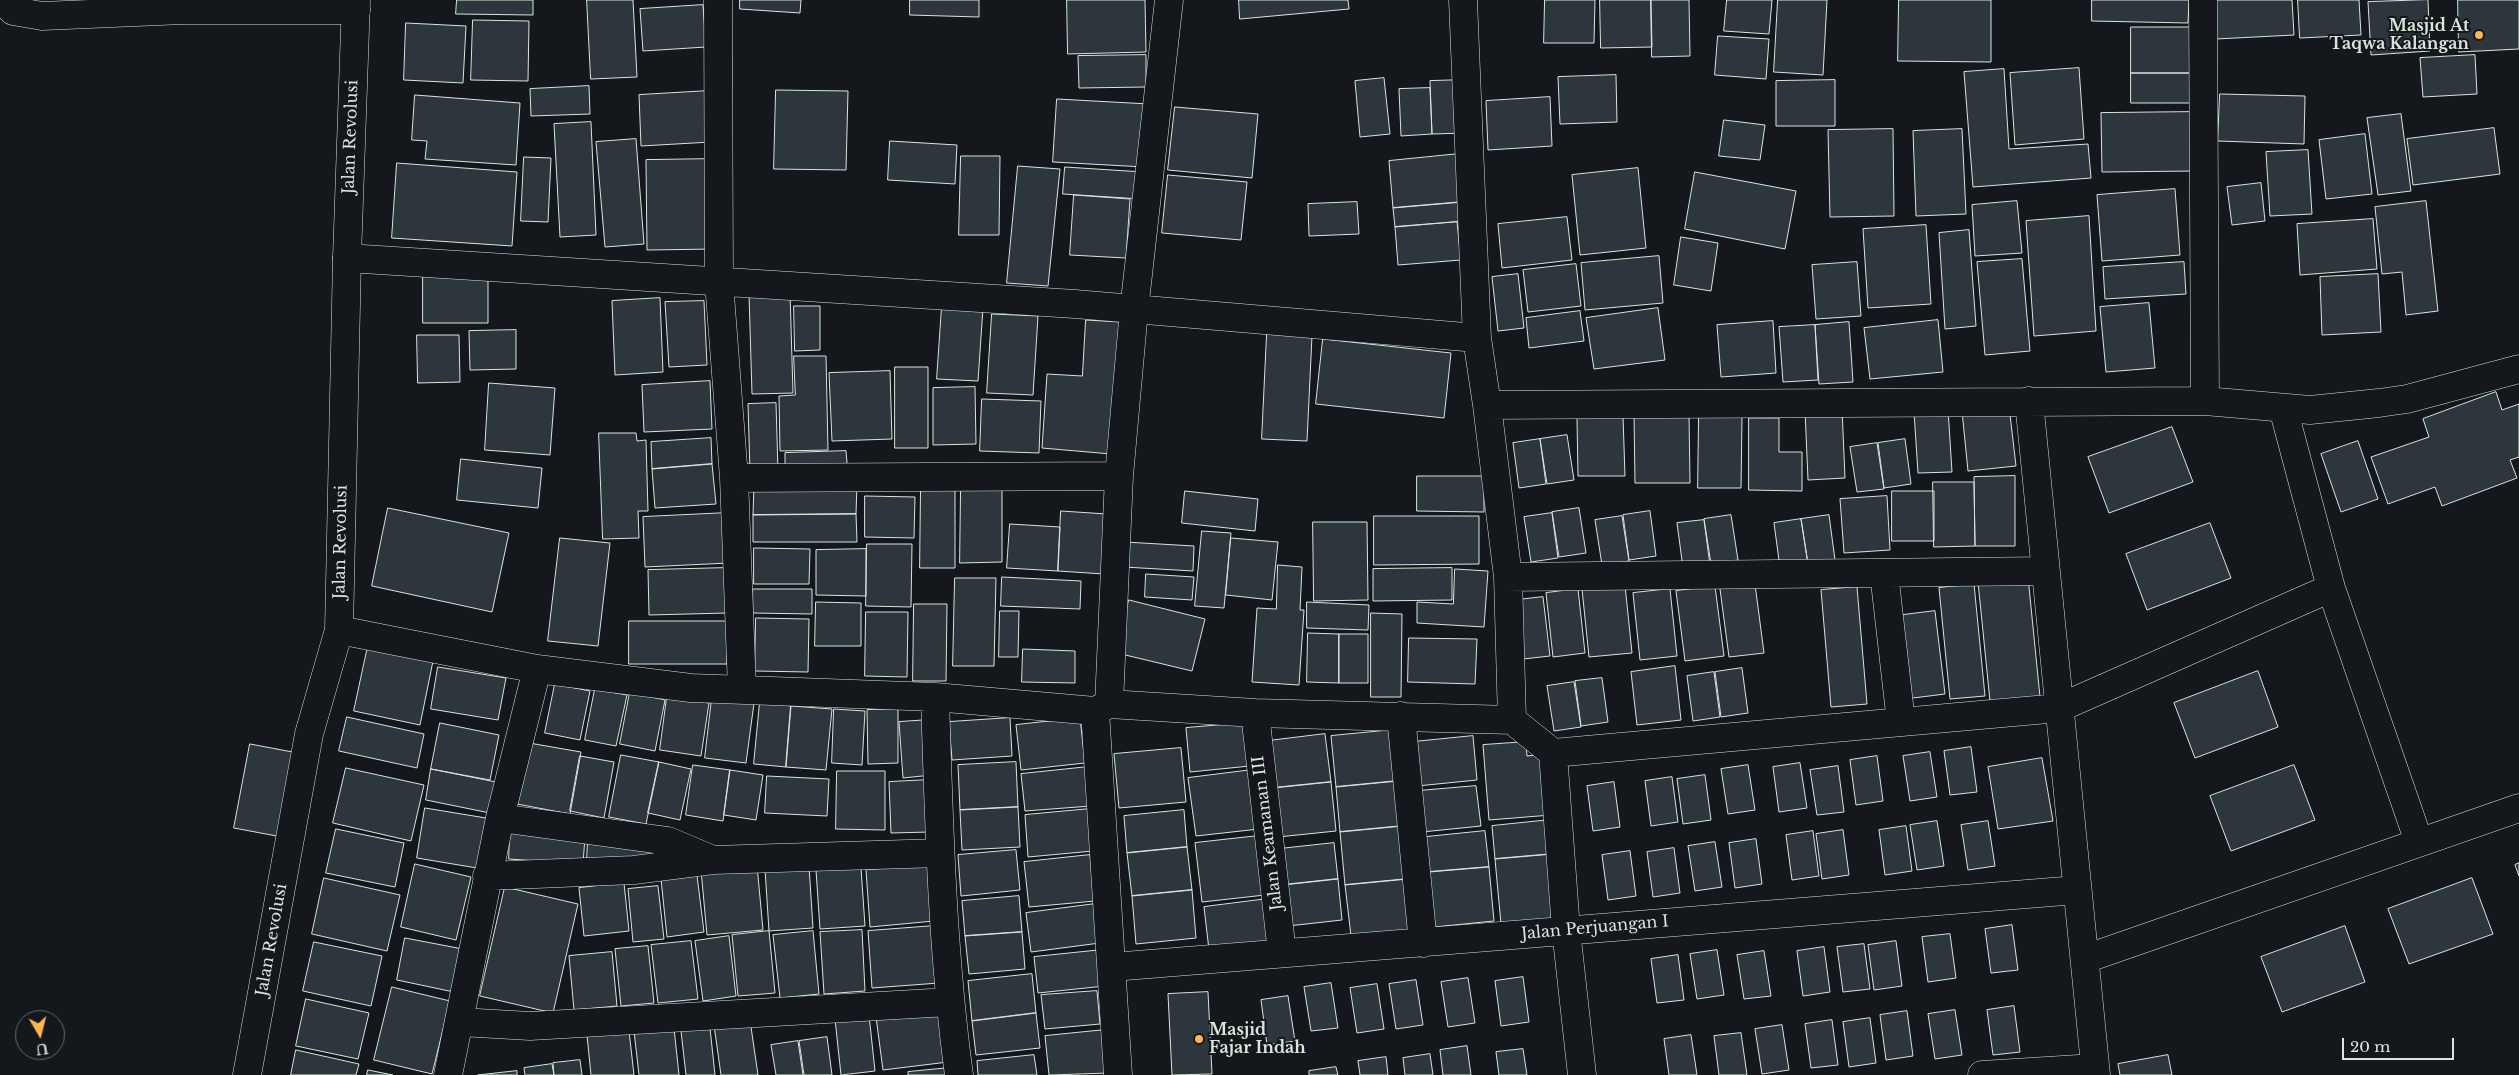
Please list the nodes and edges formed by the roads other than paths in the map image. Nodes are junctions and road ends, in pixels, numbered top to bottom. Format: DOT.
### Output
graph roads {
  1 [pos="3,0"];
  2 [pos="718,0"];
  3 [pos="1169,0"];
  4 [pos="1464,0"];
  5 [pos="2203,0"];
  6 [pos="182,5"];
  7 [pos="356,5"];
  8 [pos="347,258"];
  9 [pos="719,282"];
  10 [pos="1134,310"];
  11 [pos="1477,338"];
  12 [pos="2519,369"];
  13 [pos="2028,401"];
  14 [pos="2205,401"];
  15 [pos="1487,405"];
  16 [pos="2283,408"];
  17 [pos="1119,476"];
  18 [pos="734,478"];
  19 [pos="2045,571"];
  20 [pos="1884,573"];
  21 [pos="1508,576"];
  22 [pos="2331,588"];
  23 [pos="339,630"];
  24 [pos="537,669"];
  25 [pos="742,689"];
  26 [pos="935,697"];
  27 [pos="1102,707"];
  28 [pos="2059,708"];
  29 [pos="1255,712"];
  30 [pos="1401,716"];
  31 [pos="1512,720"];
  32 [pos="1901,722"];
  33 [pos="1553,753"];
  34 [pos="2519,808"];
  35 [pos="500,818"];
  36 [pos="2419,842"];
  37 [pos="940,853"];
  38 [pos="713,860"];
  39 [pos="488,876"];
  40 [pos="2077,890"];
  41 [pos="1566,930"];
  42 [pos="1424,943"];
  43 [pos="1282,953"];
  44 [pos="2084,959"];
  45 [pos="1112,966"];
  46 [pos="949,1002"];
  47 [pos="460,1022"];
  48 [pos="2095,1072"];
  49 [pos="247,1075"];
  50 [pos="448,1075"];
  51 [pos="959,1075"];
  52 [pos="1118,1075"];
  53 [pos="1582,1075"];
  54 [pos="1982,1075"];
  1 -- 6 [label="street"];
  2 -- 9 [label="street"];
  3 -- 10 [label="street"];
  4 -- 11 [label="street"];
  5 -- 14 [label="street"];
  6 -- 7 [label="street"];
  7 -- 8 [label="street, Jalan Revolusi"];
  8 -- 9 [label="street"];
  8 -- 23 [label="street, Jalan Revolusi"];
  9 -- 10 [label="street"];
  9 -- 18 [label="street"];
  10 -- 11 [label="street"];
  10 -- 17 [label="street"];
  11 -- 15 [label="street"];
  12 -- 16 [label="street"];
  13 -- 14 [label="street"];
  13 -- 15 [label="street"];
  13 -- 19 [label="street"];
  14 -- 16 [label="street"];
  15 -- 21 [label="street"];
  16 -- 22 [label="street"];
  17 -- 18 [label="street"];
  17 -- 27 [label="street"];
  18 -- 25 [label="street"];
  19 -- 20 [label="street"];
  19 -- 28 [label="street"];
  20 -- 21 [label="street"];
  20 -- 32 [label="street"];
  21 -- 31 [label="street"];
  22 -- 28 [label="street"];
  22 -- 36 [label="street"];
  23 -- 24 [label="street"];
  23 -- 49 [label="street, Jalan Revolusi"];
  24 -- 25 [label="street"];
  24 -- 35 [label="street"];
  25 -- 26 [label="street"];
  26 -- 27 [label="street"];
  26 -- 37 [label="street"];
  27 -- 29 [label="street"];
  27 -- 45 [label="street"];
  28 -- 32 [label="street"];
  28 -- 40 [label="street"];
  29 -- 30 [label="street"];
  29 -- 43 [label="street, Jalan Keamanan III"];
  30 -- 31 [label="street"];
  30 -- 42 [label="street"];
  31 -- 33 [label="street"];
  32 -- 33 [label="street"];
  33 -- 41 [label="street"];
  34 -- 36 [label="street"];
  35 -- 38 [label="street"];
  35 -- 39 [label="street"];
  36 -- 44 [label="street"];
  37 -- 38 [label="street"];
  37 -- 46 [label="street"];
  38 -- 39 [label="street"];
  39 -- 47 [label="street"];
  40 -- 41 [label="street, Jalan Perjuangan I"];
  40 -- 44 [label="street"];
  41 -- 42 [label="street, Jalan Perjuangan I"];
  41 -- 53 [label="street"];
  42 -- 43 [label="street, Jalan Perjuangan I"];
  43 -- 45 [label="street, Jalan Perjuangan I"];
  44 -- 48 [label="street"];
  45 -- 52 [label="street"];
  46 -- 47 [label="street"];
  46 -- 51 [label="street"];
  47 -- 50 [label="street"];
  48 -- 54 [label="street"];
}
